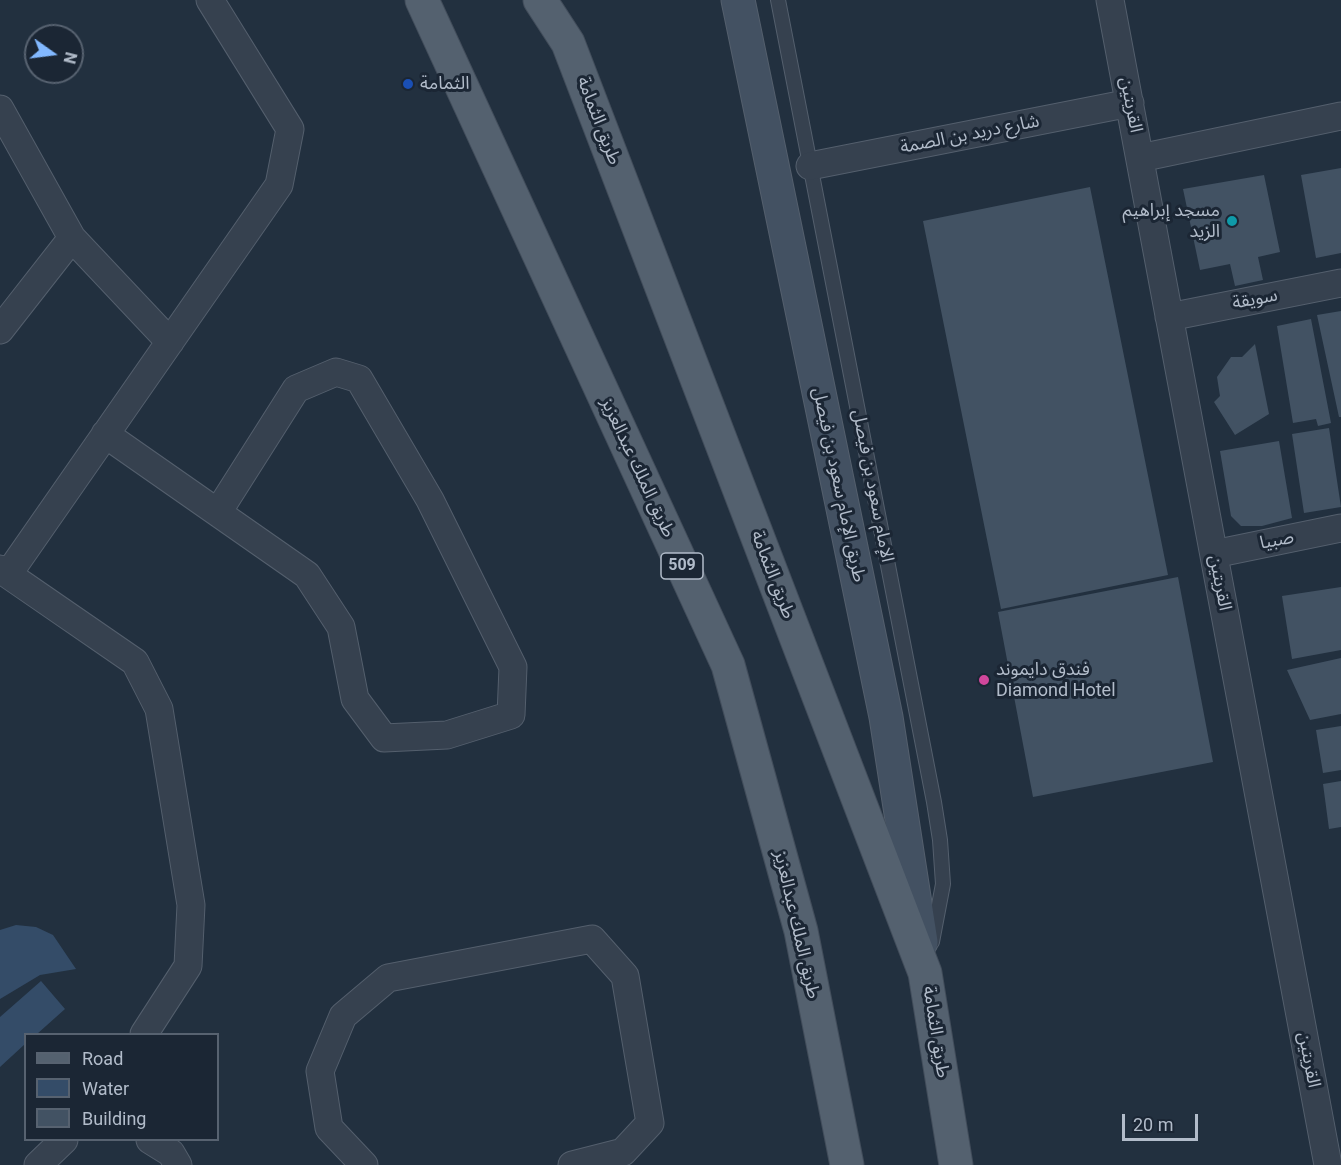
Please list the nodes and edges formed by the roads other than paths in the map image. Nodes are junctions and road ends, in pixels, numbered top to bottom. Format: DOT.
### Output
graph roads {
  1 [pos="210,0"];
  2 [pos="422,0"];
  3 [pos="540,0"];
  4 [pos="738,0"];
  5 [pos="778,0"];
  6 [pos="1110,0"];
  7 [pos="1130,103"];
  8 [pos="0,109"];
  9 [pos="1341,116"];
  10 [pos="1140,158"];
  11 [pos="810,166"];
  12 [pos="72,238"];
  13 [pos="1341,283"];
  14 [pos="1169,317"];
  15 [pos="0,330"];
  16 [pos="170,342"];
  17 [pos="105,434"];
  18 [pos="218,512"];
  19 [pos="1341,528"];
  20 [pos="1214,554"];
  21 [pos="4,571"];
  22 [pos="925,973"];
  23 [pos="145,1033"];
  24 [pos="63,1141"];
  25 [pos="152,1141"];
  26 [pos="38,1165"];
  27 [pos="178,1165"];
  28 [pos="364,1165"];
  29 [pos="572,1165"];
  30 [pos="847,1165"];
  31 [pos="956,1165"];
  32 [pos="1328,1165"];
  1 -- 16 [label="street"];
  2 -- 30 [label="main road, طريق الملك عبدالعزيز / 509"];
  3 -- 22 [label="main road, طريق الثمامة"];
  4 -- 22 [label="main road, طريق الإمام سعود بن فيصل"];
  5 -- 11 [label="lane, الإمام سعود بن فيصل"];
  6 -- 7 [label="street, القريتين"];
  7 -- 10 [label="street, القريتين"];
  7 -- 11 [label="street, شارع دريد بن الصمة"];
  8 -- 12 [label="street"];
  9 -- 10 [label="street"];
  10 -- 14 [label="street, القريتين"];
  11 -- 22 [label="lane, الإمام سعود بن فيصل"];
  12 -- 15 [label="street"];
  12 -- 16 [label="street"];
  13 -- 14 [label="street, سويقة"];
  14 -- 20 [label="street, القريتين"];
  16 -- 17 [label="street"];
  17 -- 18 [label="street"];
  17 -- 21 [label="street"];
  18 -- 18 [label="street"];
  19 -- 20 [label="street, صبيا"];
  20 -- 32 [label="street, القريتين"];
  21 -- 23 [label="street"];
  22 -- 31 [label="main road, طريق الثمامة"];
  24 -- 26 [label="street"];
  25 -- 27 [label="street"];
  28 -- 29 [label="street"];
}
